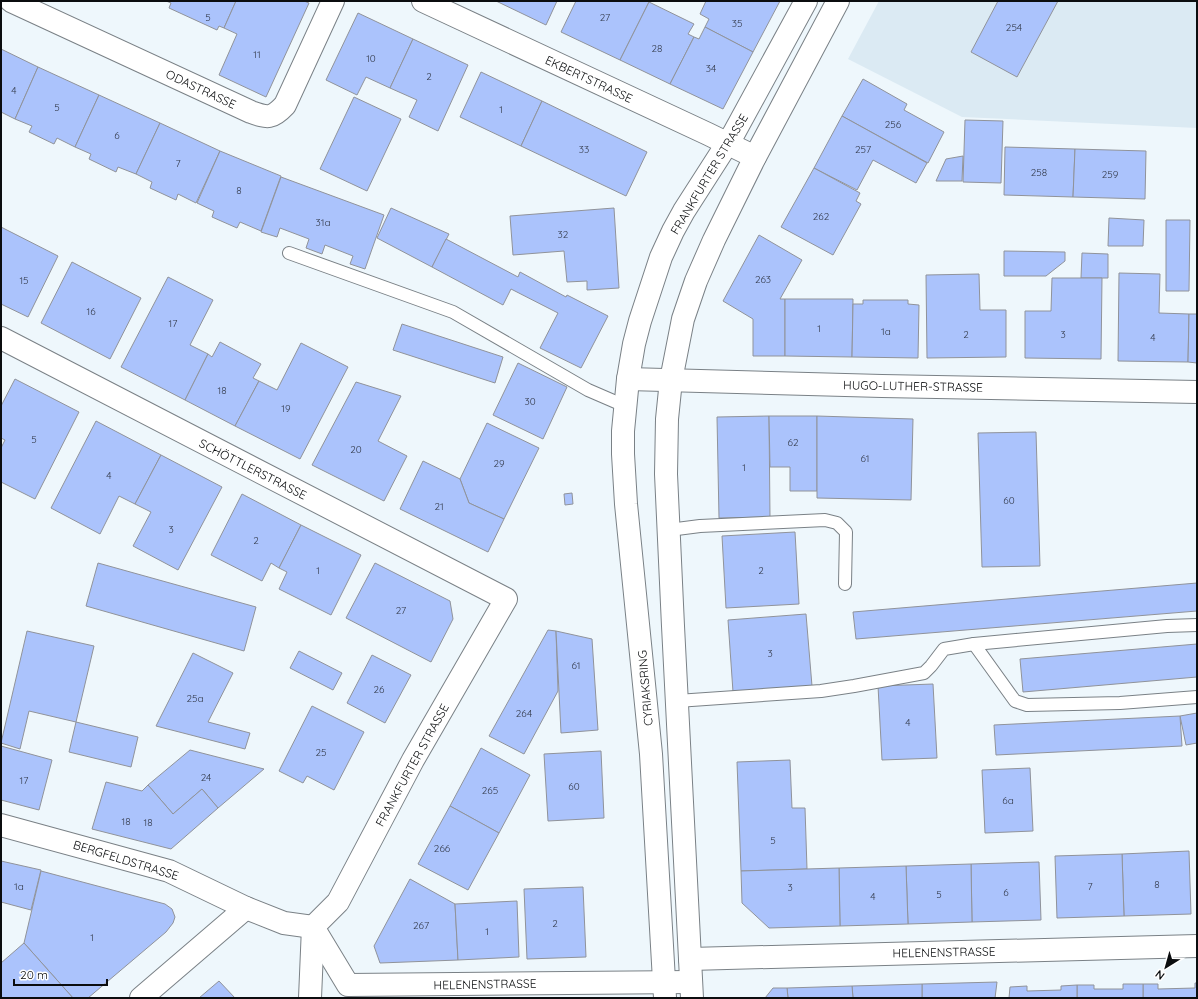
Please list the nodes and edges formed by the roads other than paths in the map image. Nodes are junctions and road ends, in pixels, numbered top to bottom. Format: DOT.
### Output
graph roads {
  1 [pos="11,1"];
  2 [pos="333,1"];
  3 [pos="423,1"];
  4 [pos="806,1"];
  5 [pos="838,1"];
  6 [pos="727,144"];
  7 [pos="755,157"];
  8 [pos="289,253"];
  9 [pos="1,338"];
  10 [pos="628,379"];
  11 [pos="671,380"];
  12 [pos="1197,392"];
  13 [pos="625,406"];
  14 [pos="669,530"];
  15 [pos="845,584"];
  16 [pos="506,599"];
  17 [pos="1197,625"];
  18 [pos="974,644"];
  19 [pos="1197,697"];
  20 [pos="677,701"];
  21 [pos="1,825"];
  22 [pos="246,908"];
  23 [pos="312,927"];
  24 [pos="1197,946"];
  25 [pos="690,959"];
  26 [pos="664,990"];
  27 [pos="691,990"];
  28 [pos="141,998"];
  29 [pos="310,998"];
  1 -- 2 [label="street, ODASTRASSE"];
  3 -- 6 [label="street, EKBERTSTRASSE"];
  4 -- 6 [label="street, FRANKFURTER STRASSE"];
  5 -- 7 [label="street"];
  6 -- 7 [label="street, EKBERTSTRASSE"];
  6 -- 10 [label="street, FRANKFURTER STRASSE"];
  7 -- 11 [label="street"];
  8 -- 13 [label="lane"];
  9 -- 16 [label="street, SCHÖTTLERSTRASSE"];
  10 -- 11 [label="street, HUGO-LUTHER-STRASSE"];
  10 -- 13 [label="street, CYRIAKSRING"];
  11 -- 12 [label="street, HUGO-LUTHER-STRASSE"];
  11 -- 14 [label="street"];
  13 -- 26 [label="street, CYRIAKSRING"];
  14 -- 15 [label="lane"];
  14 -- 20 [label="street"];
  16 -- 23 [label="street, FRANKFURTER STRASSE"];
  17 -- 18 [label="lane"];
  18 -- 19 [label="lane"];
  18 -- 20 [label="lane"];
  20 -- 25 [label="street"];
  21 -- 22 [label="street, BERGFELDSTRASSE"];
  22 -- 23 [label="street, BERGFELDSTRASSE"];
  22 -- 28 [label="street"];
  23 -- 26 [label="street, HELENENSTRASSE"];
  23 -- 29 [label="street"];
  24 -- 25 [label="street, HELENENSTRASSE"];
  25 -- 27 [label="street"];
  26 -- 27 [label="street, HELENENSTRASSE"];
}
